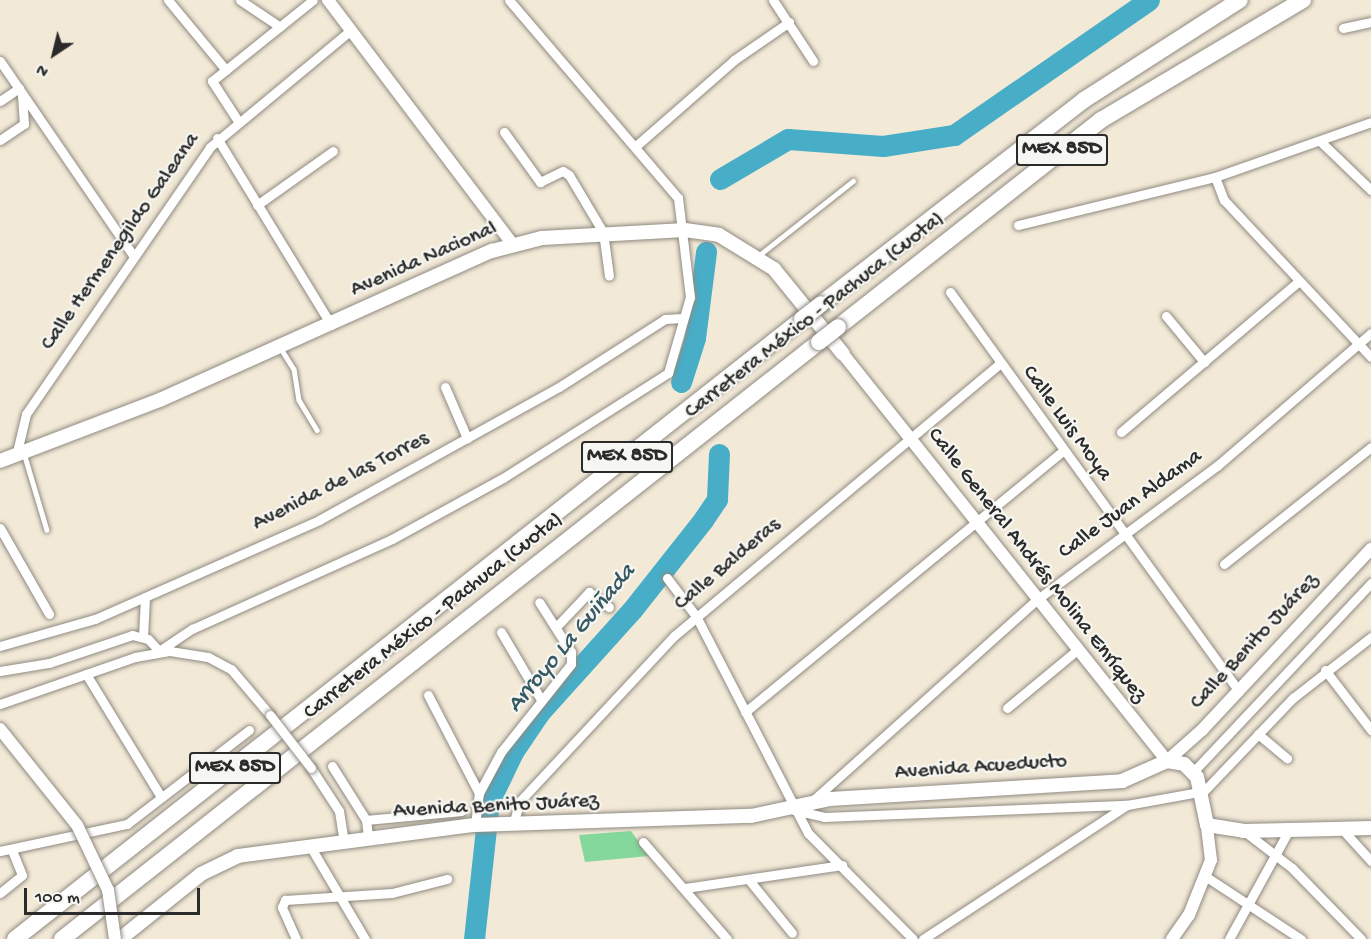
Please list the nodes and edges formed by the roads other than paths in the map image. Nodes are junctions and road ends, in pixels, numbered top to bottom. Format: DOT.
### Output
graph roads {
  1 [pos="168,0"];
  2 [pos="240,0"];
  3 [pos="313,0"];
  4 [pos="328,0"];
  5 [pos="509,0"];
  6 [pos="772,0"];
  7 [pos="1240,0"];
  8 [pos="1303,0"];
  9 [pos="789,22"];
  10 [pos="1371,22"];
  11 [pos="280,27"];
  12 [pos="1343,28"];
  13 [pos="351,30"];
  14 [pos="0,61"];
  15 [pos="813,61"];
  16 [pos="226,70"];
  17 [pos="20,90"];
  18 [pos="0,101"];
  19 [pos="238,121"];
  20 [pos="1371,122"];
  21 [pos="504,132"];
  22 [pos="217,138"];
  23 [pos="0,140"];
  24 [pos="1320,141"];
  25 [pos="636,145"];
  26 [pos="333,151"];
  27 [pos="1215,177"];
  28 [pos="853,181"];
  29 [pos="1371,190"];
  30 [pos="257,205"];
  31 [pos="1018,225"];
  32 [pos="685,230"];
  33 [pos="603,232"];
  34 [pos="512,243"];
  35 [pos="758,256"];
  36 [pos="134,257"];
  37 [pos="609,276"];
  38 [pos="1299,281"];
  39 [pos="950,292"];
  40 [pos="1166,316"];
  41 [pos="682,318"];
  42 [pos="331,324"];
  43 [pos="1371,333"];
  44 [pos="1359,344"];
  45 [pos="280,347"];
  46 [pos="843,354"];
  47 [pos="1371,357"];
  48 [pos="1204,362"];
  49 [pos="999,364"];
  50 [pos="445,387"];
  51 [pos="317,430"];
  52 [pos="1120,432"];
  53 [pos="467,438"];
  54 [pos="910,440"];
  55 [pos="1371,447"];
  56 [pos="1063,451"];
  57 [pos="20,454"];
  58 [pos="0,461"];
  59 [pos="975,523"];
  60 [pos="0,528"];
  61 [pos="47,530"];
  62 [pos="1122,535"];
  63 [pos="1371,549"];
  64 [pos="1224,564"];
  65 [pos="667,578"];
  66 [pos="1371,583"];
  67 [pos="145,597"];
  68 [pos="1035,601"];
  69 [pos="539,602"];
  70 [pos="609,607"];
  71 [pos="49,614"];
  72 [pos="696,615"];
  73 [pos="557,626"];
  74 [pos="501,632"];
  75 [pos="143,637"];
  76 [pos="1371,637"];
  77 [pos="0,646"];
  78 [pos="159,651"];
  79 [pos="1076,651"];
  80 [pos="1325,670"];
  81 [pos="0,671"];
  82 [pos="86,674"];
  83 [pos="1239,691"];
  84 [pos="428,695"];
  85 [pos="540,698"];
  86 [pos="0,704"];
  87 [pos="1007,708"];
  88 [pos="745,712"];
  89 [pos="0,729"];
  90 [pos="249,730"];
  91 [pos="1371,730"];
  92 [pos="1258,734"];
  93 [pos="1287,758"];
  94 [pos="1167,761"];
  95 [pos="332,766"];
  96 [pos="1193,772"];
  97 [pos="1204,791"];
  98 [pos="479,793"];
  99 [pos="161,797"];
  100 [pos="809,805"];
  101 [pos="1126,805"];
  102 [pos="794,810"];
  103 [pos="462,811"];
  104 [pos="366,820"];
  105 [pos="507,824"];
  106 [pos="477,825"];
  107 [pos="1207,825"];
  108 [pos="1341,828"];
  109 [pos="1371,828"];
  110 [pos="1289,830"];
  111 [pos="1244,831"];
  112 [pos="368,836"];
  113 [pos="344,841"];
  114 [pos="643,842"];
  115 [pos="310,846"];
  116 [pos="0,850"];
  117 [pos="12,850"];
  118 [pos="1275,856"];
  119 [pos="1371,861"];
  120 [pos="842,865"];
  121 [pos="1205,876"];
  122 [pos="447,879"];
  123 [pos="749,880"];
  124 [pos="685,888"];
  125 [pos="0,893"];
  126 [pos="339,896"];
  127 [pos="1250,904"];
  128 [pos="792,933"];
  129 [pos="1296,938"];
  130 [pos="15,939"];
  131 [pos="62,939"];
  132 [pos="115,939"];
  133 [pos="120,939"];
  134 [pos="296,939"];
  135 [pos="365,939"];
  136 [pos="727,939"];
  137 [pos="913,939"];
  138 [pos="923,939"];
  139 [pos="1172,939"];
  140 [pos="1229,939"];
  141 [pos="1361,939"];
  1 -- 16 [label="street"];
  2 -- 11 [label="street"];
  3 -- 11 [label="street"];
  4 -- 13 [label="street"];
  5 -- 25 [label="street"];
  6 -- 9 [label="street"];
  7 -- 130 [label="highway, Carretera México - Pachuca (Cuota) / MEX 85D, bridge"];
  8 -- 131 [label="highway, Carretera México - Pachuca (Cuota) / MEX 85D, bridge"];
  9 -- 15 [label="street"];
  9 -- 25 [label="street"];
  10 -- 12 [label="street"];
  11 -- 16 [label="street"];
  13 -- 19 [label="street, Calle Hermenegildo Galeana"];
  13 -- 34 [label="street"];
  14 -- 17 [label="street"];
  16 -- 19 [label="street"];
  17 -- 18 [label="street"];
  17 -- 23 [label="street"];
  17 -- 36 [label="street"];
  19 -- 22 [label="street, Calle Hermenegildo Galeana"];
  20 -- 24 [label="street"];
  21 -- 33 [label="street"];
  22 -- 30 [label="street"];
  22 -- 36 [label="street, Calle Hermenegildo Galeana"];
  24 -- 27 [label="street"];
  24 -- 29 [label="street"];
  25 -- 32 [label="street"];
  26 -- 30 [label="street"];
  27 -- 31 [label="street"];
  27 -- 38 [label="street"];
  28 -- 35 [label="lane"];
  30 -- 42 [label="street"];
  32 -- 33 [label="main road, Avenida Nacional"];
  32 -- 35 [label="main road, Avenida Nacional"];
  32 -- 41 [label="street"];
  33 -- 34 [label="main road, Avenida Nacional"];
  33 -- 37 [label="street"];
  34 -- 42 [label="main road, Avenida Nacional"];
  35 -- 46 [label="main road, Avenida Nacional"];
  36 -- 57 [label="street, Calle Hermenegildo Galeana"];
  38 -- 44 [label="street"];
  38 -- 48 [label="street"];
  39 -- 49 [label="street, Calle Luis Moya"];
  40 -- 48 [label="street"];
  41 -- 53 [label="street, Avenida de las Torres"];
  41 -- 78 [label="street"];
  42 -- 45 [label="main road, Avenida Nacional"];
  43 -- 44 [label="street, Calle Juan Aldama"];
  44 -- 47 [label="street"];
  44 -- 62 [label="street, Calle Juan Aldama"];
  45 -- 51 [label="lane"];
  45 -- 57 [label="main road, Avenida Nacional"];
  46 -- 54 [label="street, Calle General Andrés Molina Enríquez"];
  48 -- 52 [label="street"];
  49 -- 54 [label="street, Calle Balderas"];
  49 -- 56 [label="street, Calle Luis Moya"];
  50 -- 53 [label="street"];
  53 -- 67 [label="street, Avenida de las Torres"];
  54 -- 59 [label="street, Calle General Andrés Molina Enríquez"];
  54 -- 72 [label="street, Calle Balderas"];
  55 -- 64 [label="street"];
  56 -- 59 [label="street"];
  56 -- 62 [label="street, Calle Luis Moya"];
  57 -- 58 [label="main road, Avenida Nacional"];
  57 -- 61 [label="lane"];
  59 -- 68 [label="street, Calle General Andrés Molina Enríquez"];
  59 -- 88 [label="street"];
  60 -- 71 [label="street"];
  62 -- 68 [label="street, Calle Juan Aldama"];
  62 -- 83 [label="street, Calle Luis Moya"];
  63 -- 83 [label="street, Calle Benito Juárez"];
  65 -- 72 [label="street"];
  66 -- 96 [label="street"];
  67 -- 75 [label="street"];
  67 -- 77 [label="street, Avenida de las Torres"];
  68 -- 79 [label="street, Calle General Andrés Molina Enríquez"];
  68 -- 100 [label="street, Calle Juan Aldama"];
  69 -- 73 [label="street"];
  70 -- 73 [label="street"];
  72 -- 88 [label="street"];
  72 -- 105 [label="street, Calle Balderas"];
  73 -- 85 [label="street"];
  74 -- 85 [label="street"];
  75 -- 78 [label="street"];
  75 -- 81 [label="street"];
  76 -- 80 [label="street"];
  78 -- 82 [label="street"];
  78 -- 113 [label="street, bridge"];
  79 -- 87 [label="street"];
  79 -- 94 [label="street, Calle General Andrés Molina Enríquez"];
  80 -- 91 [label="street"];
  80 -- 92 [label="street"];
  82 -- 86 [label="street"];
  82 -- 99 [label="street"];
  83 -- 94 [label="street, Calle Benito Juárez"];
  84 -- 98 [label="street"];
  85 -- 98 [label="street"];
  88 -- 102 [label="street"];
  89 -- 132 [label="street, bridge"];
  90 -- 99 [label="street"];
  92 -- 93 [label="street"];
  92 -- 97 [label="street"];
  94 -- 96 [label="main road, Calle General Andrés Molina Enríquez"];
  94 -- 100 [label="main road, Avenida Acueducto"];
  95 -- 104 [label="street"];
  96 -- 97 [label="main road"];
  97 -- 101 [label="street"];
  97 -- 107 [label="main road"];
  98 -- 106 [label="street"];
  99 -- 117 [label="street"];
  100 -- 102 [label="main road, Avenida Acueducto"];
  101 -- 102 [label="street"];
  101 -- 138 [label="street"];
  102 -- 105 [label="main road, Avenida Benito Juárez"];
  102 -- 120 [label="street"];
  103 -- 104 [label="street"];
  104 -- 112 [label="street"];
  105 -- 106 [label="main road, Avenida Benito Juárez"];
  106 -- 112 [label="main road, Avenida Benito Juárez"];
  107 -- 111 [label="main road"];
  107 -- 121 [label="street"];
  108 -- 109 [label="main road"];
  108 -- 110 [label="main road"];
  108 -- 119 [label="street"];
  110 -- 111 [label="main road"];
  110 -- 118 [label="street"];
  111 -- 118 [label="street"];
  112 -- 113 [label="main road, Avenida Benito Juárez"];
  113 -- 115 [label="main road, Avenida Benito Juárez"];
  114 -- 124 [label="street"];
  115 -- 126 [label="street"];
  115 -- 133 [label="main road, Avenida Benito Juárez"];
  116 -- 117 [label="street"];
  117 -- 125 [label="street"];
  118 -- 127 [label="street"];
  118 -- 141 [label="street"];
  120 -- 123 [label="street"];
  120 -- 137 [label="street"];
  121 -- 127 [label="street"];
  121 -- 139 [label="street"];
  122 -- 126 [label="street"];
  123 -- 124 [label="street"];
  123 -- 128 [label="street"];
  124 -- 136 [label="street"];
  126 -- 134 [label="street"];
  126 -- 135 [label="street"];
  127 -- 129 [label="street"];
  127 -- 140 [label="street"];
}
